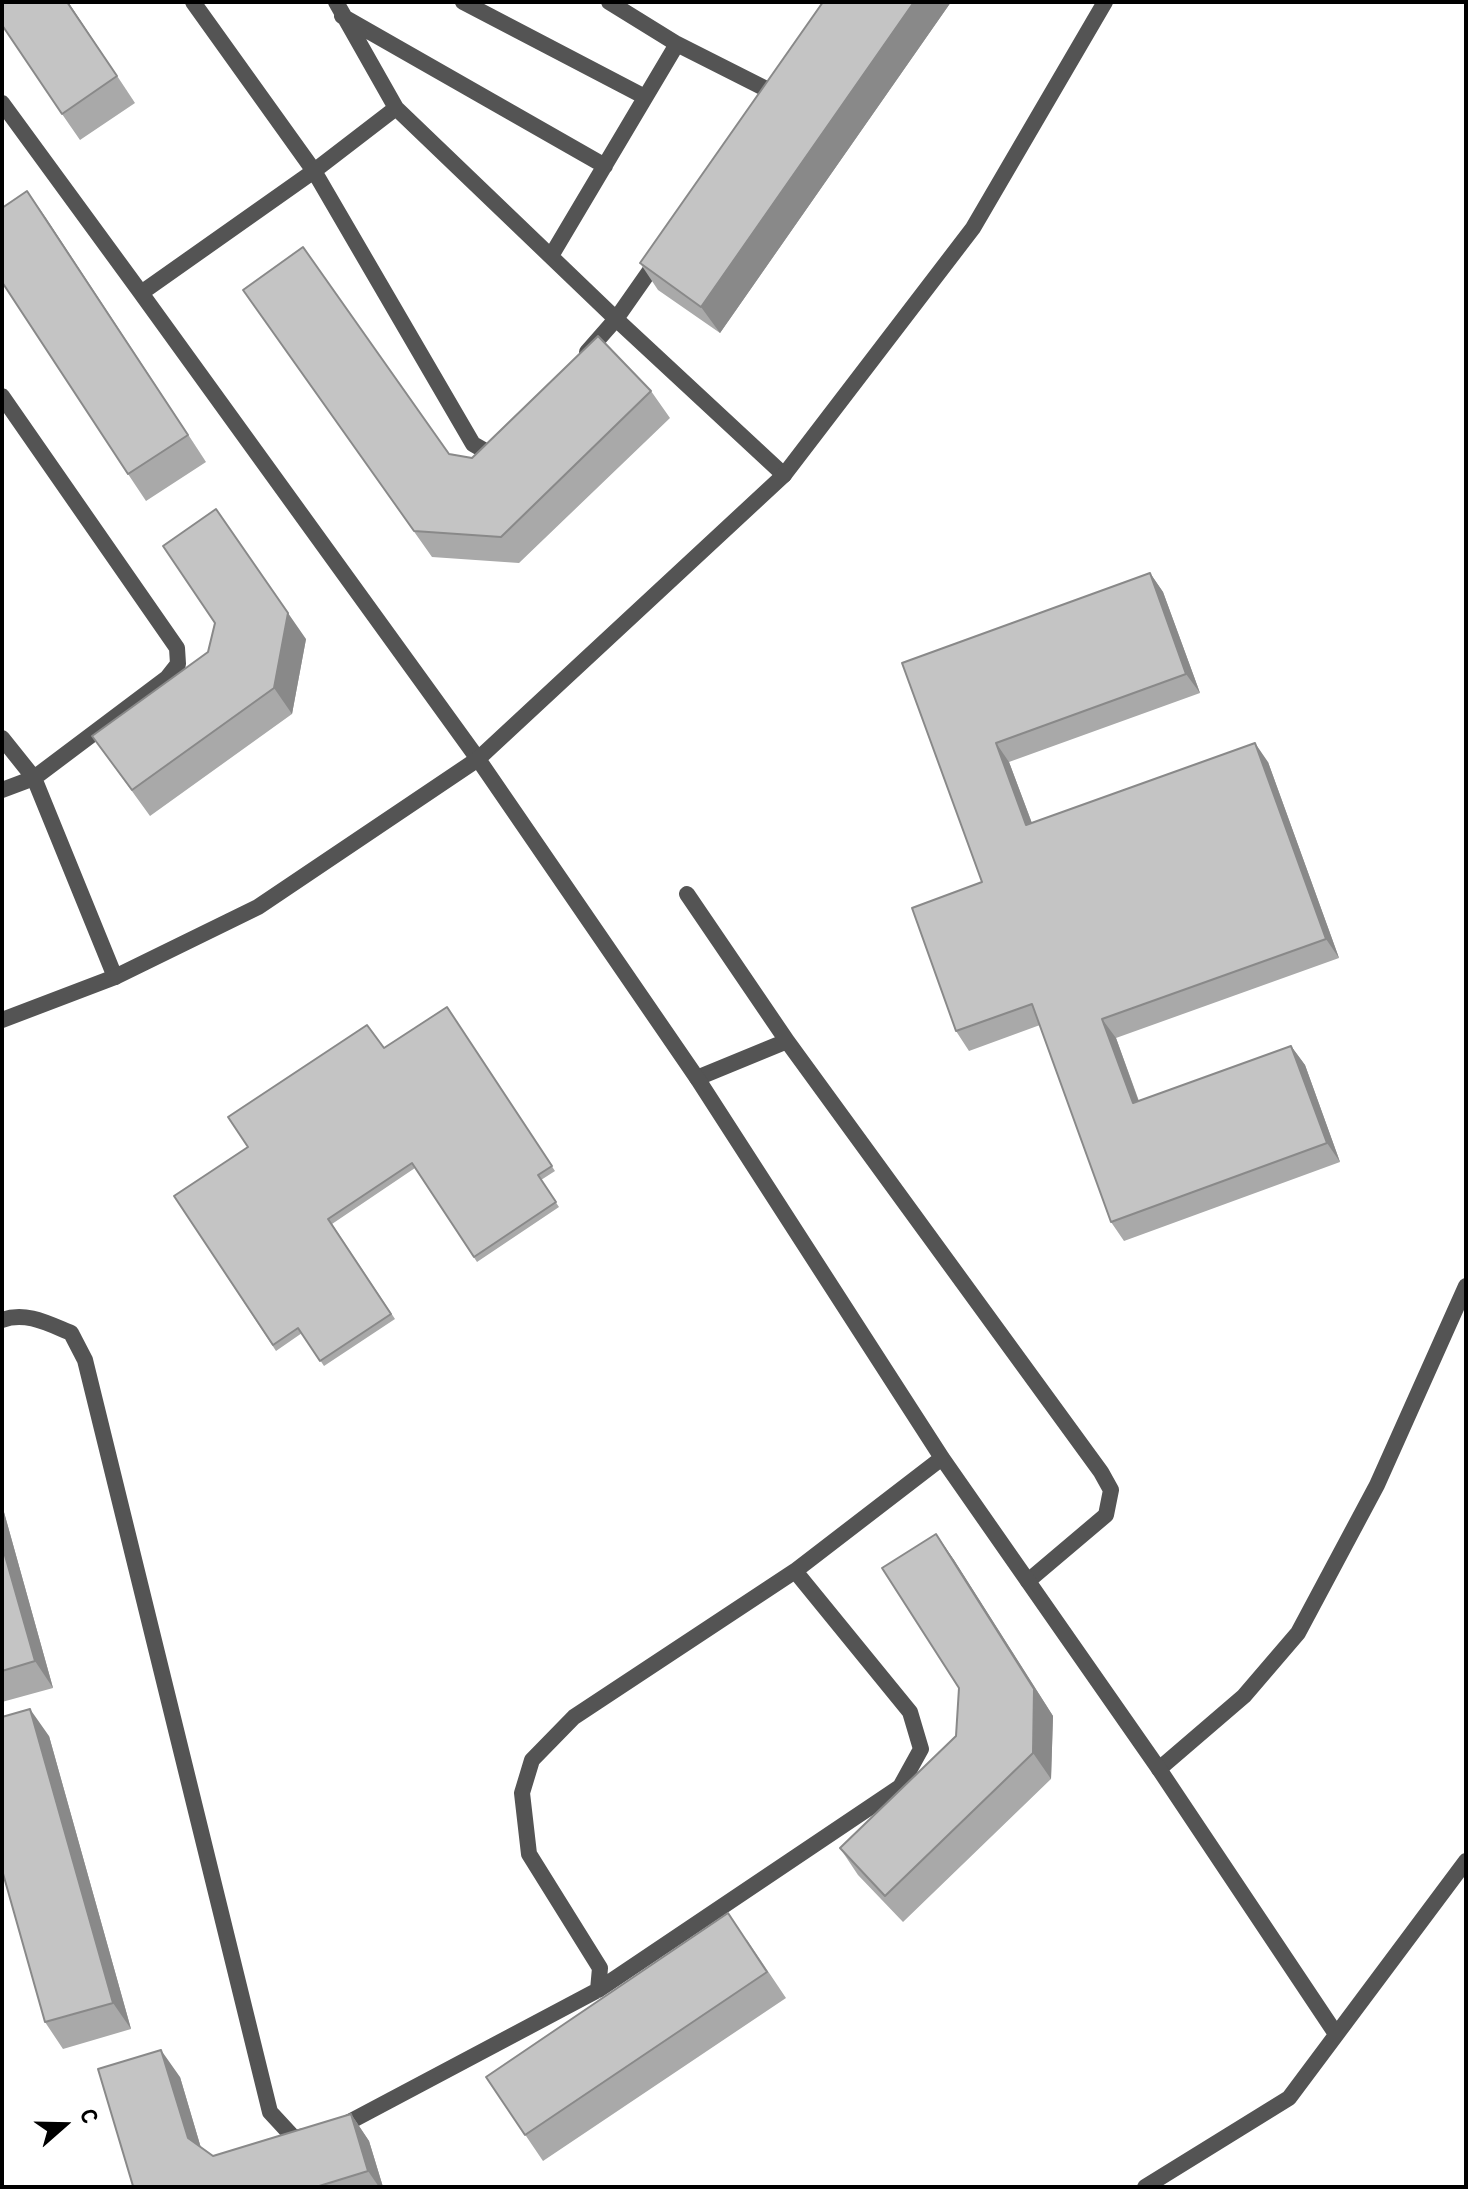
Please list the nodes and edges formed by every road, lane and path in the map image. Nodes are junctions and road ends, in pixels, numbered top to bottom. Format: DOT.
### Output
graph roads {
  1 [pos="193,2"];
  2 [pos="463,2"];
  3 [pos="609,2"];
  4 [pos="1105,2"];
  5 [pos="338,9"];
  6 [pos="677,44"];
  7 [pos="645,97"];
  8 [pos="2,103"];
  9 [pos="396,108"];
  10 [pos="758,119"];
  11 [pos="605,166"];
  12 [pos="314,171"];
  13 [pos="669,244"];
  14 [pos="551,256"];
  15 [pos="141,293"];
  16 [pos="616,319"];
  17 [pos="574,366"];
  18 [pos="2,396"];
  19 [pos="511,438"];
  20 [pos="784,475"];
  21 [pos="2,738"];
  22 [pos="478,759"];
  23 [pos="34,778"];
  24 [pos="2,790"];
  25 [pos="687,894"];
  26 [pos="115,977"];
  27 [pos="2,1020"];
  28 [pos="787,1041"];
  29 [pos="697,1078"];
  30 [pos="1466,1286"];
  31 [pos="2,1320"];
  32 [pos="942,1458"];
  33 [pos="795,1571"];
  34 [pos="1028,1581"];
  35 [pos="1159,1769"];
  36 [pos="1466,1861"];
  37 [pos="598,1990"];
  38 [pos="1336,2034"];
  39 [pos="1145,2187"];
  1 -- 12 [label="street"];
  2 -- 7 [label="street"];
  3 -- 6 [label="street"];
  4 -- 20 [label="street"];
  5 -- 9 [label="street"];
  5 -- 11 [label="street"];
  6 -- 7 [label="street"];
  6 -- 10 [label="street"];
  7 -- 11 [label="street"];
  8 -- 15 [label="street"];
  9 -- 12 [label="street"];
  9 -- 14 [label="street"];
  11 -- 14 [label="street"];
  12 -- 15 [label="street"];
  12 -- 19 [label="street"];
  13 -- 16 [label="street"];
  14 -- 16 [label="street"];
  15 -- 22 [label="street"];
  16 -- 17 [label="street"];
  16 -- 20 [label="street"];
  18 -- 23 [label="street"];
  20 -- 22 [label="street"];
  21 -- 23 [label="street"];
  22 -- 26 [label="street"];
  22 -- 29 [label="street"];
  23 -- 24 [label="street"];
  23 -- 26 [label="street"];
  25 -- 28 [label="street"];
  26 -- 27 [label="street"];
  28 -- 29 [label="street"];
  28 -- 34 [label="street"];
  29 -- 32 [label="street"];
  30 -- 35 [label="street"];
  31 -- 37 [label="street"];
  32 -- 33 [label="street"];
  32 -- 34 [label="street"];
  33 -- 37 [label="street"];
  33 -- 37 [label="street"];
  34 -- 35 [label="street"];
  35 -- 38 [label="street"];
  36 -- 38 [label="street"];
  38 -- 39 [label="street"];
}
